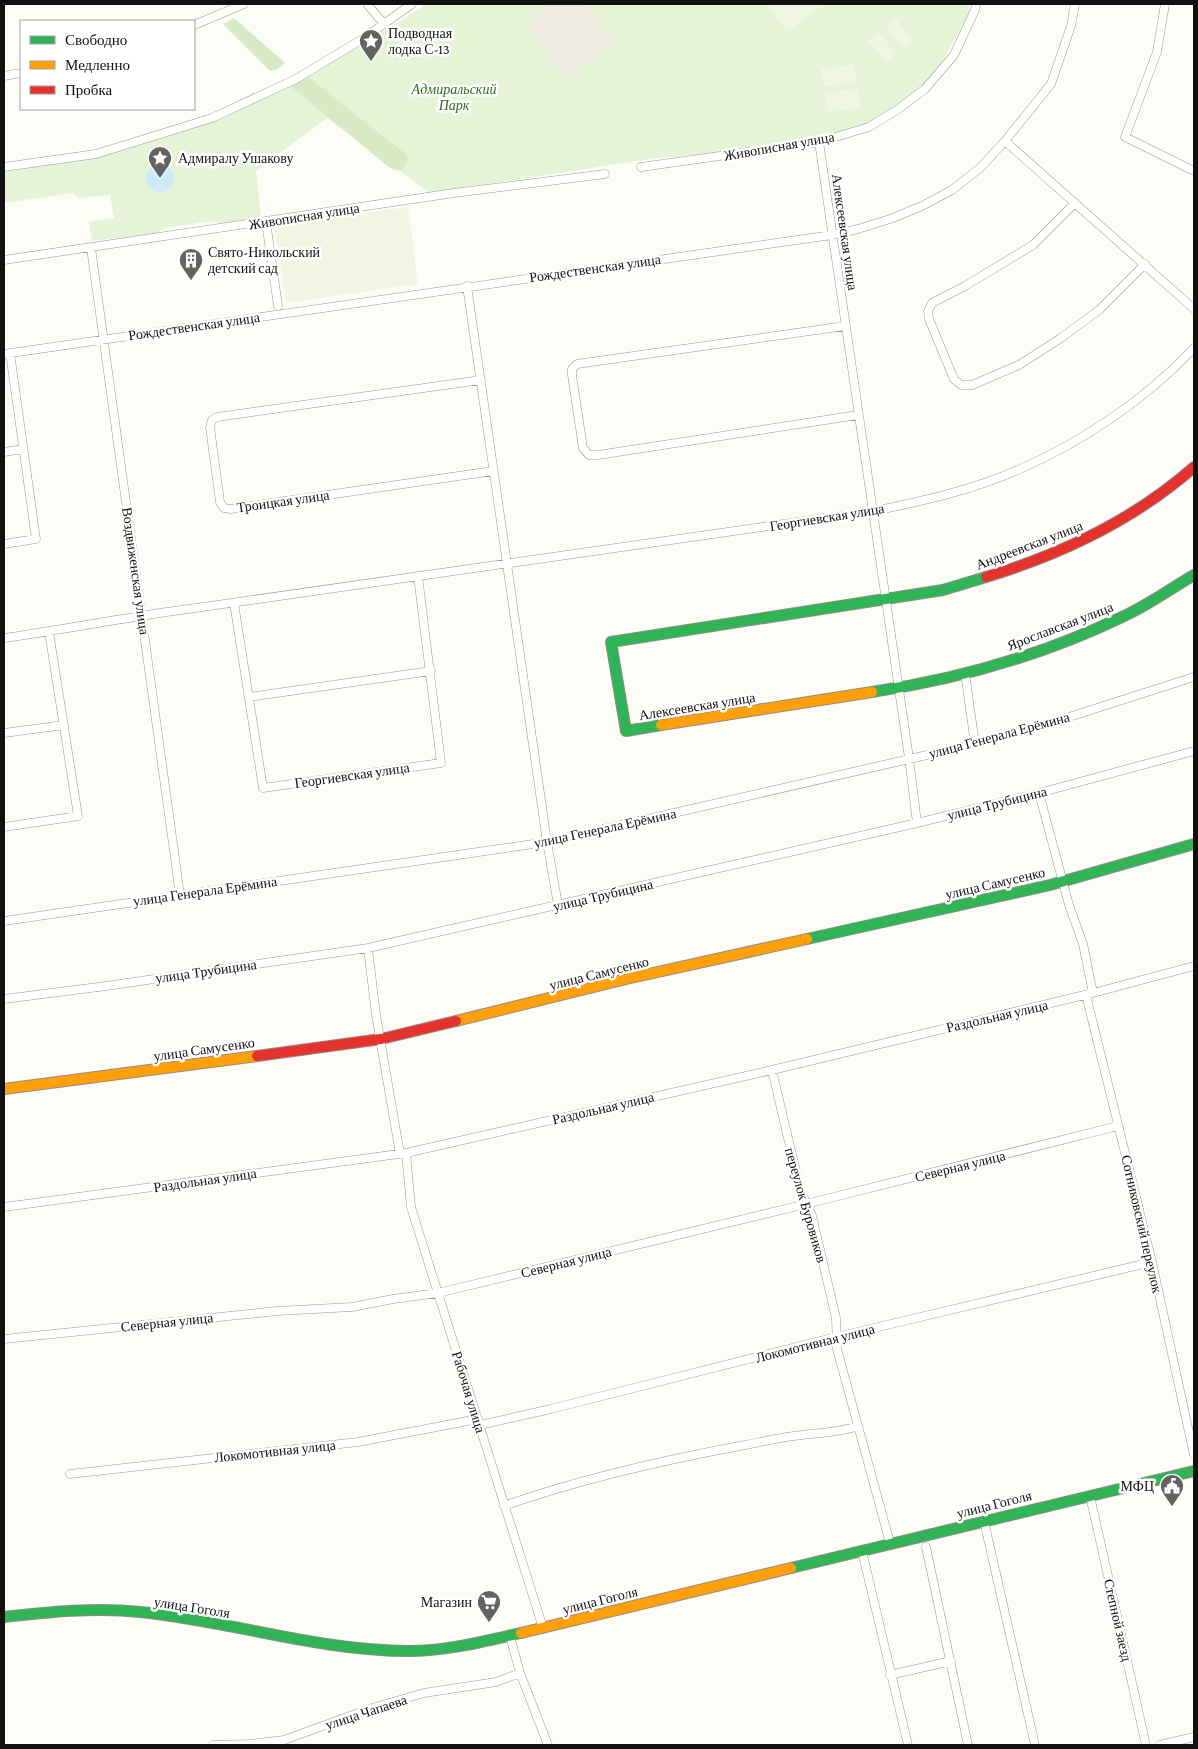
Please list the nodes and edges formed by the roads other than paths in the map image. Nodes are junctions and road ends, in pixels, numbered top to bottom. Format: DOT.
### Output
graph roads {
  1 [pos="244,4"];
  2 [pos="367,4"];
  3 [pos="412,4"];
  4 [pos="976,4"];
  5 [pos="1075,4"];
  6 [pos="1165,4"];
  7 [pos="384,24"];
  8 [pos="195,25"];
  9 [pos="20,73"];
  10 [pos="4,76"];
  11 [pos="1006,141"];
  12 [pos="819,142"];
  13 [pos="4,167"];
  14 [pos="641,167"];
  15 [pos="1194,171"];
  16 [pos="605,174"];
  17 [pos="1075,203"];
  18 [pos="266,222"];
  19 [pos="832,234"];
  20 [pos="91,248"];
  21 [pos="4,260"];
  22 [pos="1145,264"];
  23 [pos="467,286"];
  24 [pos="278,306"];
  25 [pos="1194,309"];
  26 [pos="845,326"];
  27 [pos="104,339"];
  28 [pos="1194,348"];
  29 [pos="7,354"];
  30 [pos="481,380"];
  31 [pos="858,415"];
  32 [pos="23,449"];
  33 [pos="4,452"];
  34 [pos="1194,467"];
  35 [pos="493,471"];
  36 [pos="874,511"];
  37 [pos="4,544"];
  38 [pos="508,565"];
  39 [pos="1194,575"];
  40 [pos="418,576"];
  41 [pos="885,600"];
  42 [pos="234,603"];
  43 [pos="142,616"];
  44 [pos="49,632"];
  45 [pos="4,638"];
  46 [pos="430,671"];
  47 [pos="965,674"];
  48 [pos="1194,677"];
  49 [pos="899,688"];
  50 [pos="250,698"];
  51 [pos="64,725"];
  52 [pos="4,733"];
  53 [pos="975,744"];
  54 [pos="1194,751"];
  55 [pos="909,758"];
  56 [pos="1039,793"];
  57 [pos="917,823"];
  58 [pos="4,827"];
  59 [pos="547,842"];
  60 [pos="1194,844"];
  61 [pos="1063,881"];
  62 [pos="180,895"];
  63 [pos="558,905"];
  64 [pos="4,921"];
  65 [pos="368,948"];
  66 [pos="1194,966"];
  67 [pos="1090,994"];
  68 [pos="4,999"];
  69 [pos="381,1039"];
  70 [pos="772,1070"];
  71 [pos="4,1089"];
  72 [pos="1118,1126"];
  73 [pos="403,1154"];
  74 [pos="806,1204"];
  75 [pos="4,1206"];
  76 [pos="1152,1262"];
  77 [pos="438,1293"];
  78 [pos="836,1337"];
  79 [pos="4,1339"];
  80 [pos="479,1422"];
  81 [pos="858,1426"];
  82 [pos="1194,1455"];
  83 [pos="1194,1471"];
  84 [pos="70,1474"];
  85 [pos="1090,1496"];
  86 [pos="504,1506"];
  87 [pos="984,1521"];
  88 [pos="890,1544"];
  89 [pos="926,1547"];
  90 [pos="862,1551"];
  91 [pos="4,1618"];
  92 [pos="543,1628"];
  93 [pos="510,1636"];
  94 [pos="951,1661"];
  95 [pos="520,1674"];
  96 [pos="890,1675"];
  97 [pos="1194,1737"];
  98 [pos="213,1745"];
  99 [pos="548,1745"];
  100 [pos="908,1745"];
  101 [pos="968,1745"];
  102 [pos="1035,1745"];
  103 [pos="1146,1745"];
  104 [pos="1160,1745"];
  1 -- 8 [label="street"];
  2 -- 7 [label="street"];
  3 -- 7 [label="street"];
  4 -- 12 [label="street, Живописная улица"];
  5 -- 11 [label="street, Рождественская улица"];
  6 -- 15 [label="street"];
  7 -- 13 [label="street"];
  9 -- 10 [label="street"];
  11 -- 17 [label="street"];
  11 -- 19 [label="street, Рождественская улица"];
  12 -- 14 [label="street, Живописная улица"];
  12 -- 19 [label="street, Алексеевская улица"];
  16 -- 18 [label="street, Живописная улица"];
  17 -- 22 [label="street"];
  17 -- 22 [label="street"];
  18 -- 20 [label="street, Живописная улица"];
  18 -- 24 [label="street"];
  19 -- 23 [label="street, Рождественская улица"];
  19 -- 26 [label="street, Алексеевская улица"];
  20 -- 21 [label="street, Живописная улица"];
  20 -- 27 [label="street, Воздвиженская улица"];
  22 -- 25 [label="street"];
  23 -- 27 [label="street, Рождественская улица"];
  23 -- 30 [label="street"];
  26 -- 31 [label="street, Алексеевская улица"];
  26 -- 31 [label="street"];
  27 -- 29 [label="street, Рождественская улица"];
  27 -- 43 [label="street, Воздвиженская улица"];
  28 -- 36 [label="street, Георгиевская улица"];
  29 -- 32 [label="street"];
  30 -- 35 [label="street"];
  30 -- 35 [label="street, Троицкая улица"];
  31 -- 36 [label="street, Алексеевская улица"];
  32 -- 33 [label="street"];
  32 -- 37 [label="street"];
  34 -- 41 [label="street, Андреевская улица"];
  35 -- 38 [label="street"];
  36 -- 38 [label="street, Георгиевская улица"];
  36 -- 41 [label="street, Алексеевская улица"];
  38 -- 40 [label="street, Георгиевская улица"];
  38 -- 59 [label="street"];
  39 -- 47 [label="street, Ярославская улица"];
  40 -- 42 [label="street, Георгиевская улица"];
  40 -- 46 [label="street, Георгиевская улица"];
  41 -- 49 [label="street, Алексеевская улица"];
  41 -- 49 [label="street, Алексеевская улица"];
  42 -- 43 [label="street, Георгиевская улица"];
  42 -- 50 [label="street, Георгиевская улица"];
  43 -- 44 [label="street, Георгиевская улица"];
  43 -- 62 [label="street, Воздвиженская улица"];
  44 -- 45 [label="street, Георгиевская улица"];
  44 -- 51 [label="street"];
  46 -- 50 [label="street"];
  46 -- 50 [label="street, Георгиевская улица"];
  47 -- 49 [label="street, Ярославская улица"];
  47 -- 53 [label="street"];
  48 -- 53 [label="street, улица Генерала Ерёмина"];
  49 -- 55 [label="street, Алексеевская улица"];
  51 -- 52 [label="street"];
  51 -- 58 [label="street"];
  53 -- 55 [label="street, улица Генерала Ерёмина"];
  54 -- 56 [label="street, улица Трубицина"];
  55 -- 57 [label="street, Алексеевская улица"];
  55 -- 59 [label="street, улица Генерала Ерёмина"];
  56 -- 57 [label="street, улица Трубицина"];
  56 -- 61 [label="street, Сотниковский переулок"];
  57 -- 63 [label="street, улица Трубицина"];
  59 -- 62 [label="street, улица Генерала Ерёмина"];
  59 -- 63 [label="street"];
  60 -- 61 [label="street, улица Самусенко"];
  61 -- 67 [label="street, Сотниковский переулок"];
  61 -- 69 [label="street, улица Самусенко"];
  62 -- 64 [label="street, улица Генерала Ерёмина"];
  63 -- 65 [label="street, улица Трубицина"];
  65 -- 68 [label="street, улица Трубицина"];
  65 -- 69 [label="street, Рабочая улица"];
  66 -- 67 [label="street, Раздольная улица"];
  67 -- 70 [label="street, Раздольная улица"];
  67 -- 72 [label="street, Сотниковский переулок"];
  69 -- 71 [label="street, улица Самусенко"];
  69 -- 73 [label="street, Рабочая улица"];
  70 -- 73 [label="street, Раздольная улица"];
  70 -- 74 [label="street, переулок Буровиков"];
  72 -- 74 [label="street, Северная улица"];
  72 -- 76 [label="street, Сотниковский переулок"];
  73 -- 75 [label="street, Раздольная улица"];
  73 -- 77 [label="street, Рабочая улица"];
  74 -- 77 [label="street, Северная улица"];
  74 -- 78 [label="street, переулок Буровиков"];
  76 -- 78 [label="street, Локомотивная улица"];
  76 -- 82 [label="street, Сотниковский переулок"];
  77 -- 79 [label="street, Северная улица"];
  77 -- 80 [label="street, Рабочая улица"];
  78 -- 80 [label="street, Локомотивная улица"];
  78 -- 81 [label="street, переулок Буровиков"];
  80 -- 84 [label="street, Локомотивная улица"];
  80 -- 86 [label="street, Рабочая улица"];
  81 -- 86 [label="street"];
  81 -- 88 [label="street, переулок Буровиков"];
  83 -- 85 [label="street, улица Гоголя"];
  85 -- 87 [label="street, улица Гоголя"];
  85 -- 103 [label="street, Степной заезд"];
  86 -- 92 [label="street, Рабочая улица"];
  87 -- 88 [label="street, улица Гоголя"];
  87 -- 102 [label="street"];
  88 -- 90 [label="street, улица Гоголя"];
  89 -- 94 [label="street"];
  90 -- 92 [label="street, улица Гоголя"];
  90 -- 96 [label="street"];
  91 -- 93 [label="street, улица Гоголя"];
  92 -- 93 [label="street, улица Гоголя"];
  93 -- 95 [label="street"];
  94 -- 96 [label="street"];
  94 -- 101 [label="street"];
  95 -- 98 [label="street, улица Чапаева"];
  95 -- 99 [label="street"];
  96 -- 100 [label="street"];
  97 -- 104 [label="street"];
}
